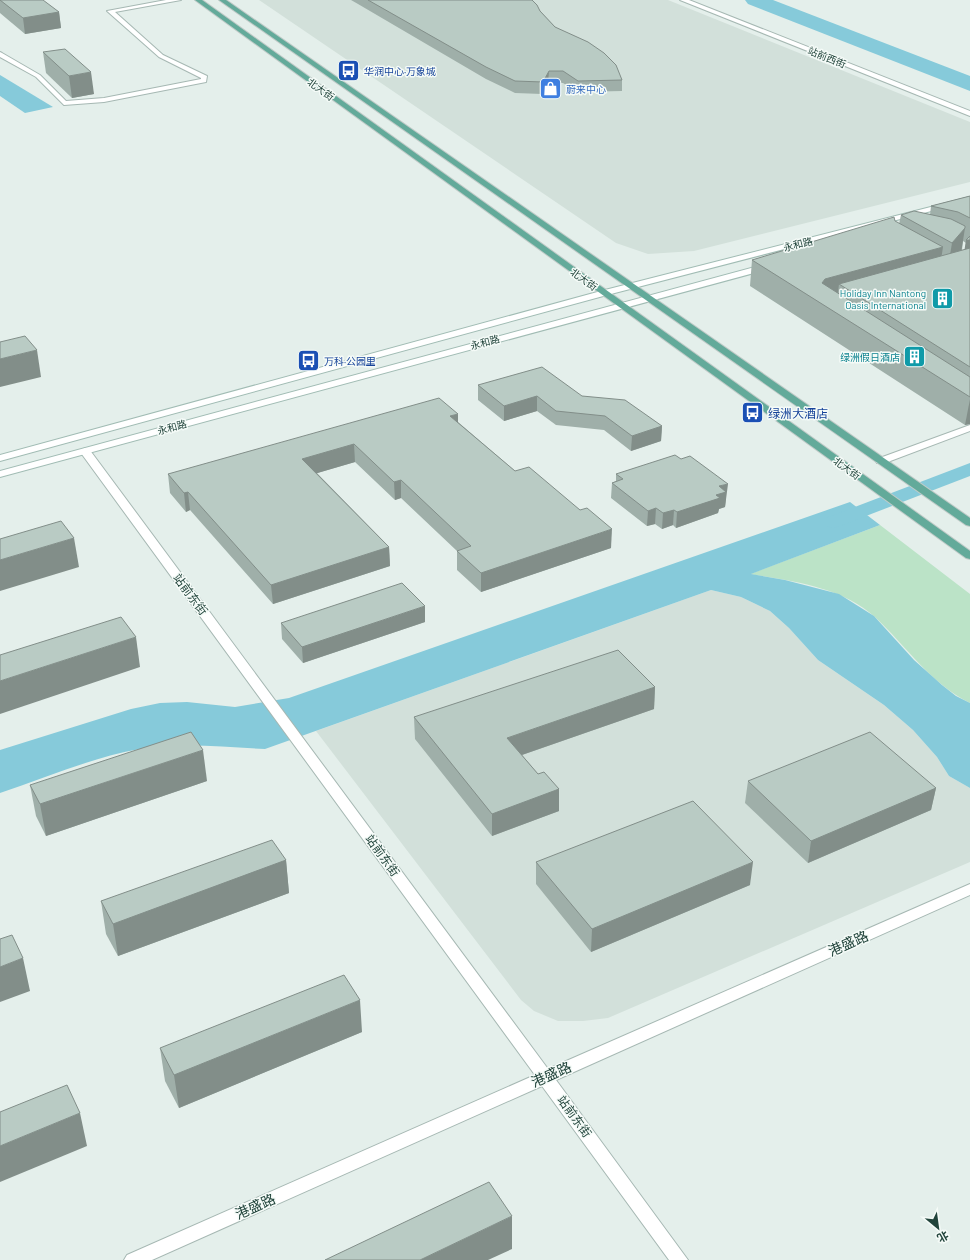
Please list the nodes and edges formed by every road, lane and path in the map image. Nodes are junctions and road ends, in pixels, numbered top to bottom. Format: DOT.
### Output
graph roads {
  1 [pos="178,0"];
  2 [pos="198,0"];
  3 [pos="222,0"];
  4 [pos="683,0"];
  5 [pos="0,54"];
  6 [pos="970,114"];
  7 [pos="970,199"];
  8 [pos="776,264"];
  9 [pos="631,287"];
  10 [pos="604,293"];
  11 [pos="648,298"];
  12 [pos="621,305"];
  13 [pos="970,428"];
  14 [pos="85,451"];
  15 [pos="0,458"];
  16 [pos="881,461"];
  17 [pos="0,474"];
  18 [pos="970,523"];
  19 [pos="970,556"];
  20 [pos="970,889"];
  21 [pos="546,1076"];
  22 [pos="133,1260"];
  23 [pos="679,1260"];
  1 -- 5 [label="street"];
  2 -- 10 [label="main road, 北大街"];
  3 -- 9 [label="main road, 北大街"];
  4 -- 6 [label="street, 站前西街"];
  7 -- 9 [label="street, 永和路"];
  8 -- 11 [label="street, 永和路"];
  9 -- 10 [label="street, 永和路"];
  9 -- 11 [label="main road, 北大街"];
  10 -- 12 [label="main road, 北大街"];
  10 -- 15 [label="street, 永和路"];
  11 -- 12 [label="street, 永和路"];
  11 -- 16 [label="main road, 北大街"];
  12 -- 14 [label="street, 永和路"];
  12 -- 19 [label="main road, 北大街"];
  13 -- 16 [label="street"];
  14 -- 17 [label="street, 永和路"];
  14 -- 21 [label="street, 站前东街"];
  16 -- 18 [label="main road, 北大街"];
  20 -- 21 [label="street, 港盛路"];
  21 -- 22 [label="street, 港盛路"];
  21 -- 23 [label="street, 站前东街"];
}
